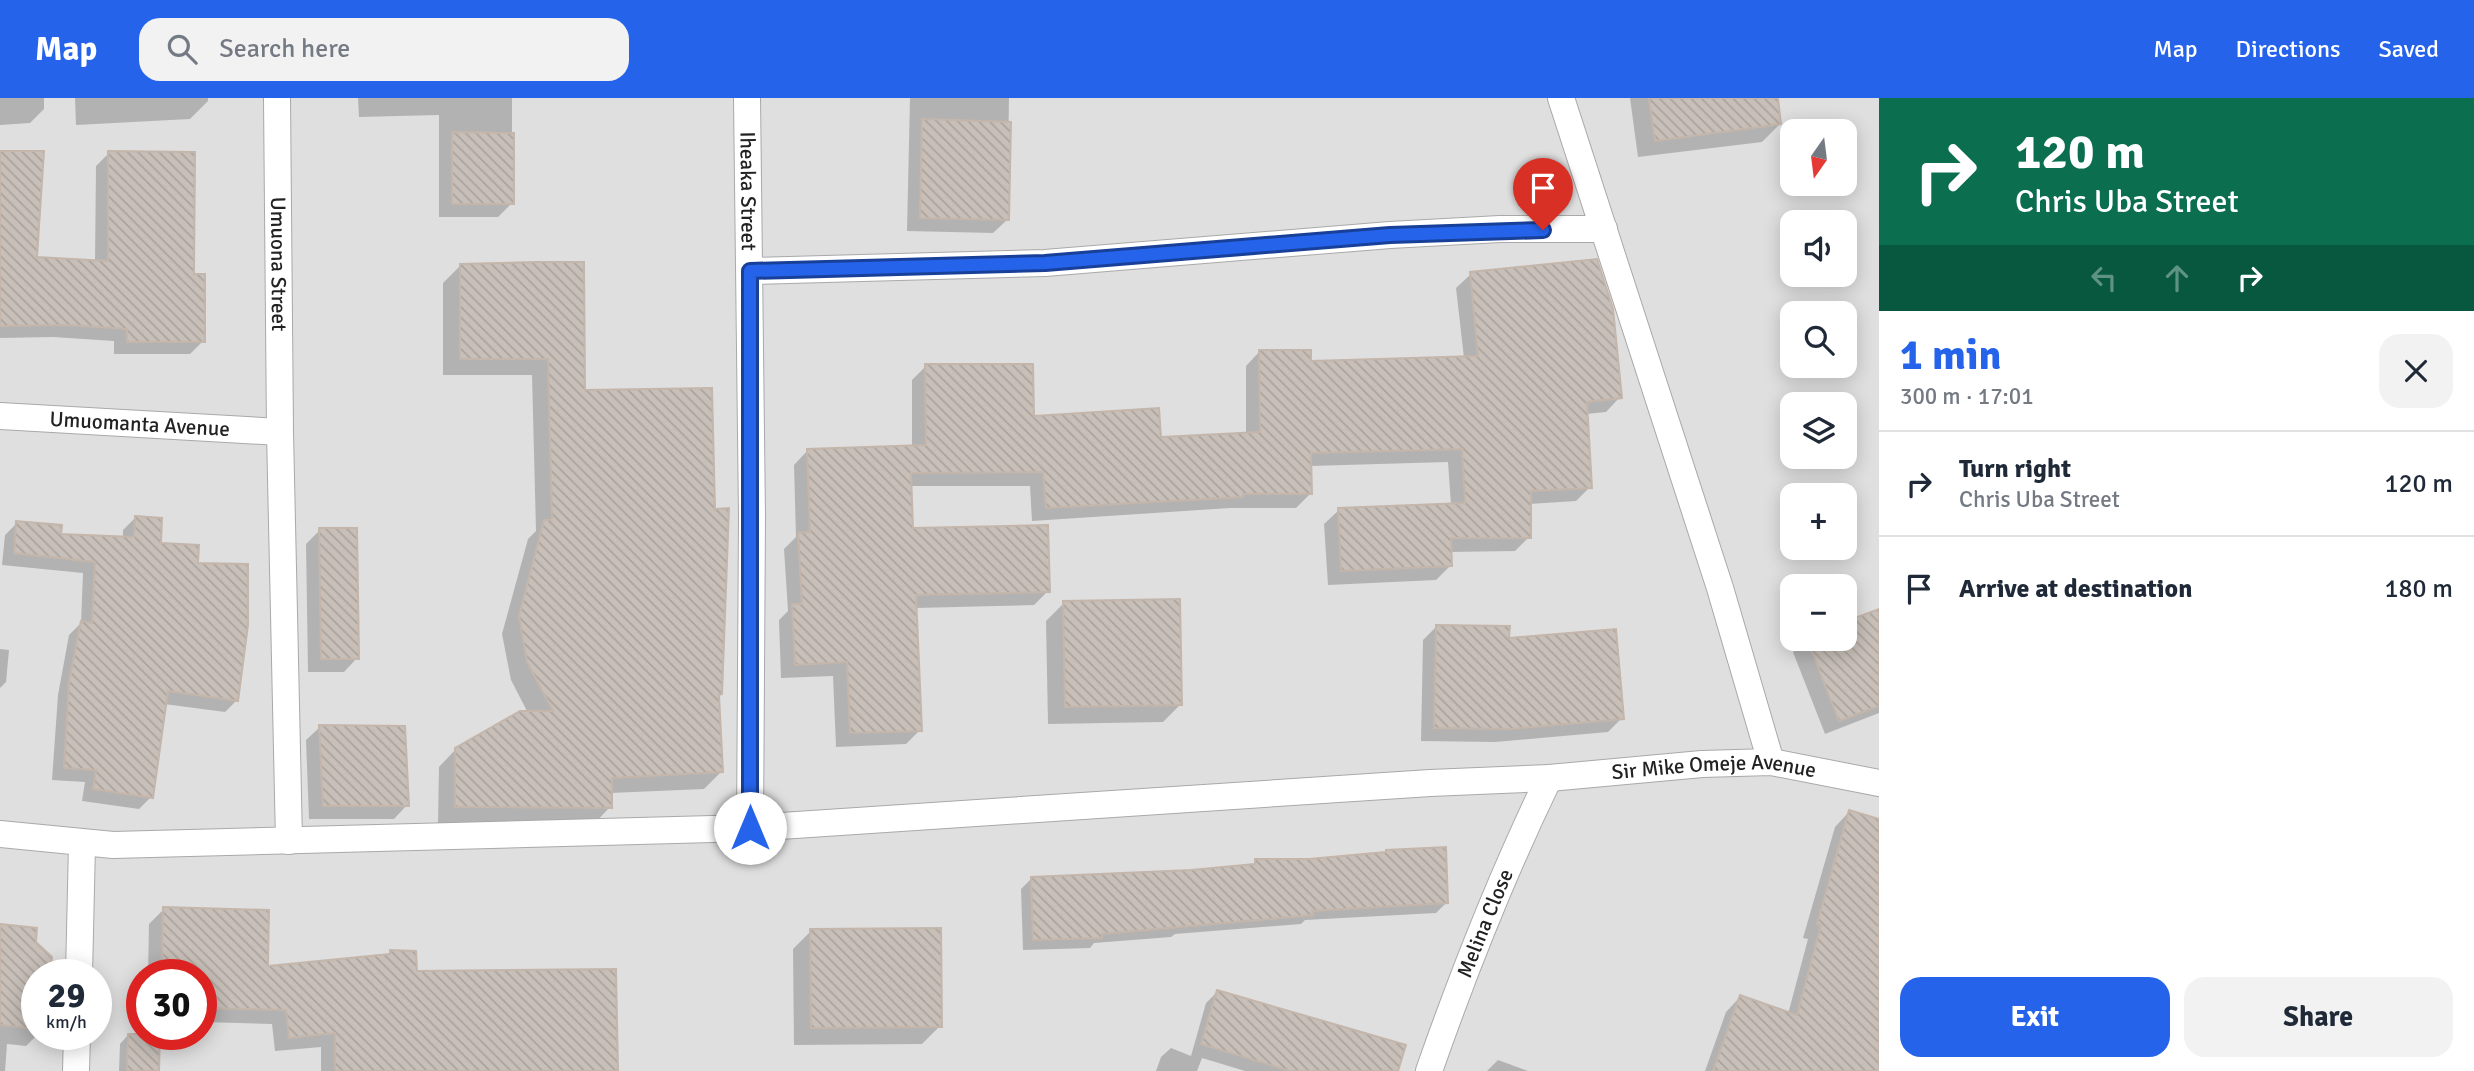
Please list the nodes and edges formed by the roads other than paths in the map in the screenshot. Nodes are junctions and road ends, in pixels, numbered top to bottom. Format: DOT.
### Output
graph roads {
  1 [pos="277,98"];
  2 [pos="747,98"];
  3 [pos="1561,98"];
  4 [pos="1604,229"];
  5 [pos="750,271"];
  6 [pos="0,416"];
  7 [pos="280,432"];
  8 [pos="1771,762"];
  9 [pos="1549,778"];
  10 [pos="1879,783"];
  11 [pos="750,828"];
  12 [pos="0,834"];
  13 [pos="289,841"];
  14 [pos="82,844"];
  15 [pos="79,959"];
  16 [pos="77,1050"];
  17 [pos="76,1071"];
  18 [pos="1429,1071"];
  1 -- 7 [label="street, Umuona Street"];
  2 -- 5 [label="street, Iheaka Street"];
  3 -- 4 [label="street"];
  4 -- 5 [label="street"];
  4 -- 8 [label="street"];
  5 -- 11 [label="street, Iheaka Street"];
  6 -- 7 [label="street, Umuomanta Avenue"];
  7 -- 13 [label="street, Umuona Street"];
  8 -- 9 [label="street, Sir Mike Omeje Avenue"];
  8 -- 10 [label="street, Sir Mike Omeje Avenue"];
  9 -- 11 [label="street, Sir Mike Omeje Avenue"];
  9 -- 18 [label="street, Melina Close"];
  11 -- 13 [label="street, Sir Mike Omeje Avenue"];
  12 -- 14 [label="street, Sir Mike Omeje Avenue"];
  13 -- 14 [label="street, Sir Mike Omeje Avenue"];
  14 -- 15 [label="street"];
  16 -- 17 [label="street"];
}
